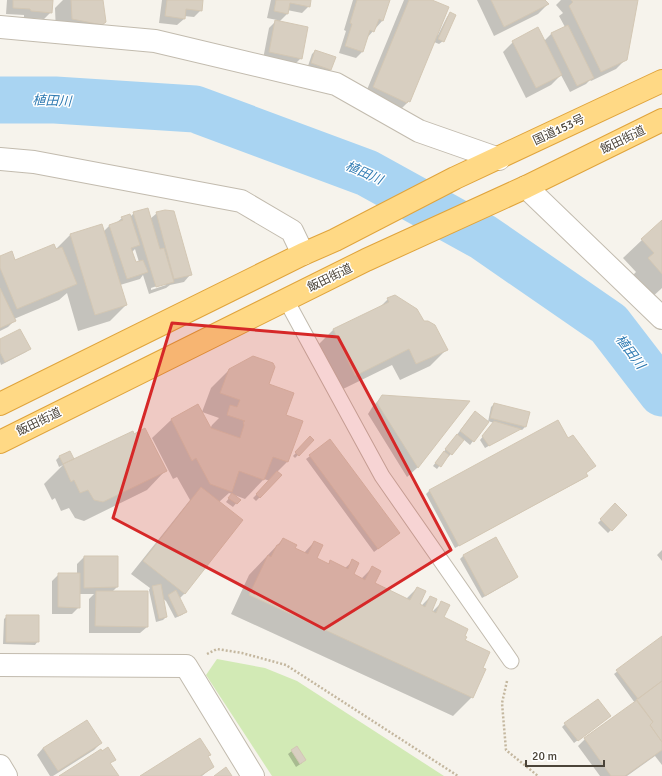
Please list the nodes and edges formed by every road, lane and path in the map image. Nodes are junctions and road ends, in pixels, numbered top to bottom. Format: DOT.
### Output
graph roads {
  1 [pos="0,27"];
  2 [pos="662,82"];
  3 [pos="662,120"];
  4 [pos="0,159"];
  5 [pos="499,159"];
  6 [pos="526,187"];
  7 [pos="303,254"];
  8 [pos="286,300"];
  9 [pos="662,318"];
  10 [pos="0,404"];
  11 [pos="0,442"];
  12 [pos="511,661"];
  13 [pos="0,666"];
  14 [pos="186,666"];
  15 [pos="0,766"];
  16 [pos="6,776"];
  17 [pos="253,776"];
  18 [pos="458,776"];
  19 [pos="538,776"];
  1 -- 5 [label="street"];
  2 -- 5 [label="highway, 国道153号"];
  3 -- 6 [label="highway, 飯田街道"];
  4 -- 7 [label="street"];
  5 -- 7 [label="highway, 国道153号"];
  6 -- 8 [label="highway, 飯田街道"];
  6 -- 9 [label="street"];
  7 -- 10 [label="highway"];
  8 -- 11 [label="highway, 飯田街道"];
  8 -- 12 [label="lane"];
  12 -- 19 [label="path"];
  13 -- 14 [label="street"];
  14 -- 17 [label="street"];
  14 -- 18 [label="path"];
  15 -- 16 [label="street"];
}
